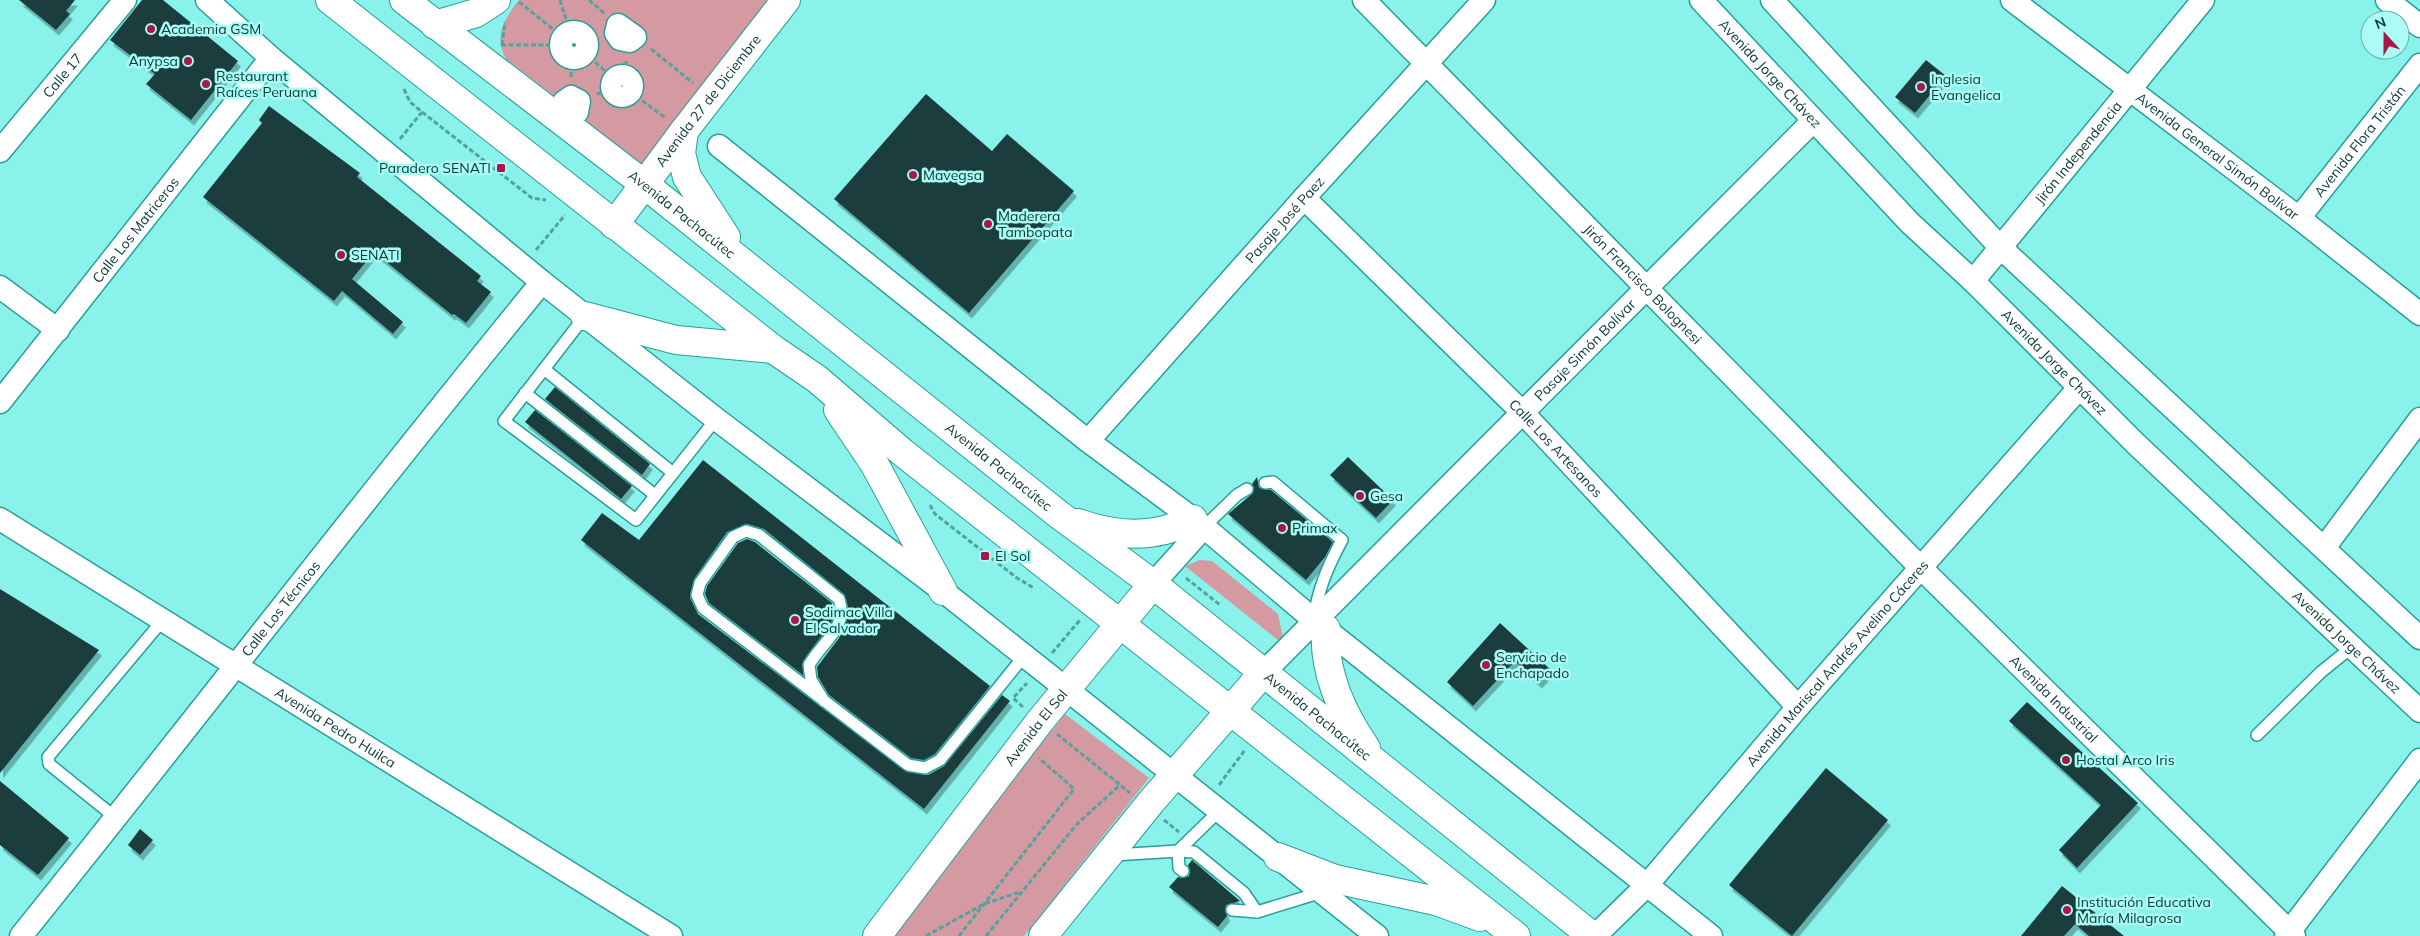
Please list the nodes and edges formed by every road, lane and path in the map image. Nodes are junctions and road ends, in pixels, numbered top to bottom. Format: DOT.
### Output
graph roads {
  1 [pos="124,0"];
  2 [pos="207,0"];
  3 [pos="330,0"];
  4 [pos="404,0"];
  5 [pos="560,0"];
  6 [pos="786,0"];
  7 [pos="1364,0"];
  8 [pos="1484,0"];
  9 [pos="1701,0"];
  10 [pos="1772,0"];
  11 [pos="2012,0"];
  12 [pos="2204,0"];
  13 [pos="2387,0"];
  14 [pos="512,5"];
  15 [pos="435,25"];
  16 [pos="2420,26"];
  17 [pos="635,36"];
  18 [pos="565,38"];
  19 [pos="501,45"];
  20 [pos="584,52"];
  21 [pos="504,53"];
  22 [pos="271,58"];
  23 [pos="1426,63"];
  24 [pos="2420,65"];
  25 [pos="700,89"];
  26 [pos="2130,90"];
  27 [pos="422,112"];
  28 [pos="1813,121"];
  29 [pos="684,131"];
  30 [pos="719,146"];
  31 [pos="0,151"];
  32 [pos="388,154"];
  33 [pos="644,184"];
  34 [pos="1304,198"];
  35 [pos="567,213"];
  36 [pos="2299,218"];
  37 [pos="614,225"];
  38 [pos="2000,247"];
  39 [pos="522,266"];
  40 [pos="757,273"];
  41 [pos="1973,281"];
  42 [pos="542,282"];
  43 [pos="0,287"];
  44 [pos="1648,289"];
  45 [pos="2420,314"];
  46 [pos="585,316"];
  47 [pos="58,330"];
  48 [pos="773,349"];
  49 [pos="544,369"];
  50 [pos="817,379"];
  51 [pos="2078,388"];
  52 [pos="525,393"];
  53 [pos="0,402"];
  54 [pos="1523,413"];
  55 [pos="716,419"];
  56 [pos="2420,419"];
  57 [pos="1088,441"];
  58 [pos="673,473"];
  59 [pos="1265,483"];
  60 [pos="1242,494"];
  61 [pos="655,495"];
  62 [pos="1058,514"];
  63 [pos="0,520"];
  64 [pos="1198,523"];
  65 [pos="2324,548"];
  66 [pos="1920,567"];
  67 [pos="1153,584"];
  68 [pos="943,591"];
  69 [pos="162,621"];
  70 [pos="1120,623"];
  71 [pos="1320,624"];
  72 [pos="2420,638"];
  73 [pos="2352,647"];
  74 [pos="1024,656"];
  75 [pos="236,668"];
  76 [pos="1263,673"];
  77 [pos="1066,690"];
  78 [pos="1013,698"];
  79 [pos="824,701"];
  80 [pos="1798,707"];
  81 [pos="1230,710"];
  82 [pos="2420,712"];
  83 [pos="1040,721"];
  84 [pos="1259,732"];
  85 [pos="2257,735"];
  86 [pos="1023,745"];
  87 [pos="2420,760"];
  88 [pos="1377,763"];
  89 [pos="1174,775"];
  90 [pos="1120,785"];
  91 [pos="1213,806"];
  92 [pos="1148,807"];
  93 [pos="116,818"];
  94 [pos="1185,826"];
  95 [pos="1178,851"];
  96 [pos="1109,855"];
  97 [pos="1278,857"];
  98 [pos="1183,871"];
  99 [pos="1647,886"];
  100 [pos="1022,892"];
  101 [pos="1322,892"];
  102 [pos="984,904"];
  103 [pos="1232,910"];
  104 [pos="1257,912"];
  105 [pos="1509,930"];
  106 [pos="2290,934"];
  107 [pos="21,936"];
  108 [pos="671,936"];
  109 [pos="877,936"];
  110 [pos="926,936"];
  111 [pos="959,936"];
  112 [pos="986,936"];
  113 [pos="1043,936"];
  114 [pos="1376,936"];
  115 [pos="1593,936"];
  116 [pos="1711,936"];
  1 -- 31 [label="street, Calle 17"];
  2 -- 22 [label="street"];
  3 -- 37 [label="main road"];
  4 -- 15 [label="main road, Avenida Pachacútec"];
  5 -- 18 [label="path"];
  6 -- 29 [label="main road, Avenida 27 de Diciembre"];
  7 -- 23 [label="street, Jirón Francisco Bolognesi"];
  8 -- 23 [label="street, Pasaje José Paez"];
  9 -- 28 [label="street, Avenida Jorge Chávez"];
  10 -- 38 [label="street"];
  11 -- 26 [label="street, Avenida General Simón Bolívar"];
  12 -- 26 [label="street, Jirón Independencia"];
  13 -- 16 [label="street"];
  14 -- 15 [label="main road"];
  14 -- 18 [label="path"];
  14 -- 19 [label="path"];
  15 -- 33 [label="main road, Avenida Pachacútec"];
  17 -- 25 [label="path"];
  18 -- 19 [label="path"];
  18 -- 20 [label="street"];
  19 -- 21 [label="path"];
  20 -- 29 [label="path"];
  22 -- 32 [label="street"];
  22 -- 47 [label="street, Calle Los Matriceros"];
  23 -- 34 [label="street, Pasaje José Paez"];
  23 -- 44 [label="street, Jirón Francisco Bolognesi"];
  24 -- 36 [label="street, Avenida Flora Tristán"];
  26 -- 36 [label="street, Avenida General Simón Bolívar"];
  26 -- 38 [label="street, Jirón Independencia"];
  27 -- 32 [label="path"];
  28 -- 41 [label="street, Avenida Jorge Chávez"];
  28 -- 44 [label="street, Pasaje Simón Bolívar"];
  29 -- 33 [label="main road, Avenida 27 de Diciembre"];
  29 -- 40 [label="main road"];
  30 -- 57 [label="street"];
  32 -- 39 [label="street"];
  33 -- 37 [label="main road, Avenida 27 de Diciembre"];
  33 -- 40 [label="main road, Avenida Pachacútec"];
  34 -- 54 [label="street, Calle Los Artesanos"];
  34 -- 57 [label="street, Pasaje José Paez"];
  35 -- 39 [label="path"];
  36 -- 45 [label="street, Avenida General Simón Bolívar"];
  37 -- 48 [label="main road"];
  38 -- 41 [label="street, Jirón Independencia"];
  38 -- 65 [label="street"];
  39 -- 42 [label="street"];
  40 -- 62 [label="main road, Avenida Pachacútec"];
  41 -- 51 [label="street, Avenida Jorge Chávez"];
  42 -- 46 [label="street"];
  42 -- 75 [label="street, Calle Los Técnicos"];
  43 -- 47 [label="street"];
  44 -- 54 [label="street, Pasaje Simón Bolívar"];
  44 -- 66 [label="street, Jirón Francisco Bolognesi"];
  46 -- 48 [label="main road"];
  46 -- 49 [label="lane"];
  46 -- 55 [label="street"];
  47 -- 53 [label="street, Calle Los Matriceros"];
  48 -- 50 [label="main road"];
  49 -- 52 [label="lane"];
  49 -- 58 [label="lane"];
  50 -- 68 [label="main road"];
  50 -- 70 [label="main road"];
  51 -- 66 [label="street, Avenida Mariscal Andrés Avelino Cáceres"];
  51 -- 73 [label="street, Avenida Jorge Chávez"];
  52 -- 61 [label="lane"];
  52 -- 61 [label="lane"];
  54 -- 71 [label="street, Pasaje Simón Bolívar"];
  54 -- 80 [label="street, Calle Los Artesanos"];
  55 -- 58 [label="lane"];
  55 -- 68 [label="street"];
  56 -- 65 [label="street"];
  57 -- 64 [label="street"];
  58 -- 61 [label="lane"];
  59 -- 71 [label="lane"];
  60 -- 64 [label="lane"];
  62 -- 64 [label="main road"];
  62 -- 67 [label="main road, Avenida Pachacútec"];
  63 -- 69 [label="street, Avenida Pedro Huilca"];
  64 -- 67 [label="street, Avenida El Sol"];
  64 -- 71 [label="street"];
  65 -- 72 [label="street"];
  66 -- 80 [label="street, Avenida Mariscal Andrés Avelino Cáceres"];
  66 -- 106 [label="street, Avenida Industrial"];
  67 -- 70 [label="main road, Avenida El Sol"];
  67 -- 76 [label="main road, Avenida Pachacútec"];
  68 -- 74 [label="street"];
  69 -- 75 [label="street, Avenida Pedro Huilca"];
  69 -- 93 [label="lane"];
  70 -- 77 [label="main road, Avenida El Sol"];
  70 -- 81 [label="main road"];
  71 -- 76 [label="street"];
  71 -- 88 [label="main road"];
  71 -- 99 [label="street"];
  73 -- 82 [label="street, Avenida Jorge Chávez"];
  73 -- 85 [label="lane"];
  74 -- 77 [label="street"];
  74 -- 79 [label="lane"];
  75 -- 93 [label="street, Calle Los Técnicos"];
  75 -- 108 [label="street, Avenida Pedro Huilca"];
  76 -- 81 [label="main road"];
  76 -- 88 [label="main road, Avenida Pachacútec"];
  77 -- 83 [label="main road, Avenida El Sol"];
  77 -- 89 [label="street"];
  78 -- 83 [label="path"];
  79 -- 79 [label="lane"];
  80 -- 99 [label="street, Avenida Mariscal Andrés Avelino Cáceres"];
  81 -- 84 [label="main road"];
  81 -- 89 [label="main road"];
  83 -- 86 [label="main road, Avenida El Sol"];
  83 -- 90 [label="path"];
  84 -- 91 [label="path"];
  84 -- 105 [label="main road"];
  86 -- 102 [label="path"];
  86 -- 109 [label="main road, Avenida El Sol"];
  87 -- 106 [label="street"];
  88 -- 115 [label="main road, Avenida Pachacútec"];
  89 -- 91 [label="street"];
  89 -- 92 [label="main road"];
  90 -- 92 [label="path"];
  90 -- 100 [label="path"];
  91 -- 95 [label="lane"];
  91 -- 97 [label="street"];
  92 -- 94 [label="path"];
  92 -- 96 [label="main road"];
  93 -- 107 [label="street, Calle Los Técnicos"];
  95 -- 96 [label="lane"];
  95 -- 98 [label="lane"];
  95 -- 104 [label="lane"];
  96 -- 113 [label="main road"];
  97 -- 101 [label="street"];
  97 -- 105 [label="main road"];
  99 -- 115 [label="street, Avenida Mariscal Andrés Avelino Cáceres"];
  99 -- 116 [label="street"];
  100 -- 102 [label="path"];
  100 -- 112 [label="path"];
  101 -- 104 [label="lane"];
  101 -- 114 [label="street"];
  102 -- 110 [label="path"];
  102 -- 111 [label="path"];
  103 -- 104 [label="lane"];
}
